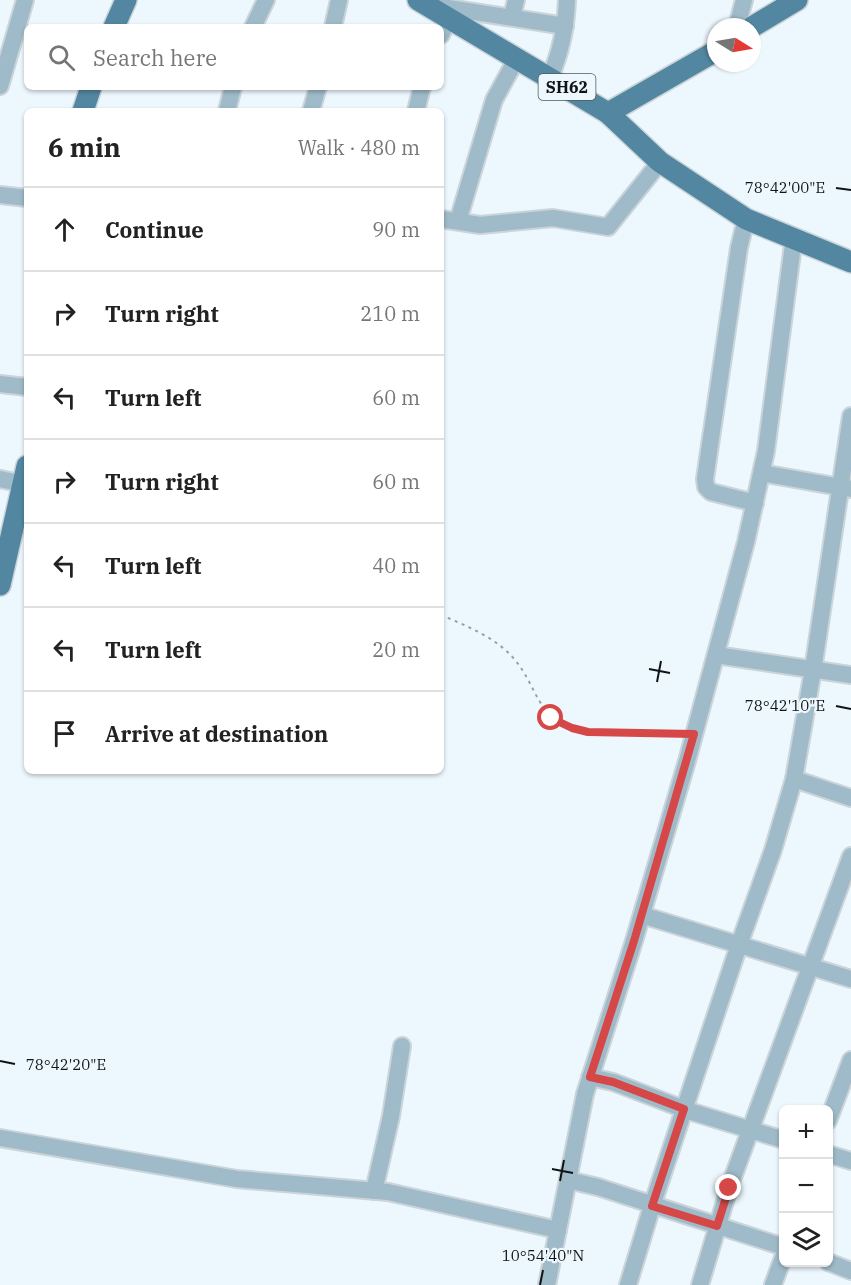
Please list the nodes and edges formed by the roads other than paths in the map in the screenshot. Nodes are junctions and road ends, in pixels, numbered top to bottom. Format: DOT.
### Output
graph roads {
  1 [pos="25,0"];
  2 [pos="126,0"];
  3 [pos="266,0"];
  4 [pos="339,0"];
  5 [pos="516,0"];
  6 [pos="567,0"];
  7 [pos="744,0"];
  8 [pos="797,0"];
  9 [pos="422,2"];
  10 [pos="512,17"];
  11 [pos="739,18"];
  12 [pos="761,22"];
  13 [pos="115,24"];
  14 [pos="254,24"];
  15 [pos="334,24"];
  16 [pos="443,24"];
  17 [pos="445,26"];
  18 [pos="565,26"];
  19 [pos="517,58"];
  20 [pos="707,58"];
  21 [pos="550,77"];
  22 [pos="0,86"];
  23 [pos="91,90"];
  24 [pos="232,90"];
  25 [pos="317,90"];
  26 [pos="421,90"];
  27 [pos="84,108"];
  28 [pos="228,108"];
  29 [pos="312,108"];
  30 [pos="417,108"];
  31 [pos="608,112"];
  32 [pos="660,162"];
  33 [pos="0,195"];
  34 [pos="24,198"];
  35 [pos="444,219"];
  36 [pos="746,219"];
  37 [pos="458,221"];
  38 [pos="794,237"];
  39 [pos="851,261"];
  40 [pos="0,384"];
  41 [pos="24,387"];
  42 [pos="851,416"];
  43 [pos="762,474"];
  44 [pos="24,475"];
  45 [pos="24,479"];
  46 [pos="0,480"];
  47 [pos="845,488"];
  48 [pos="755,503"];
  49 [pos="0,585"];
  50 [pos="716,655"];
  51 [pos="813,670"];
  52 [pos="851,675"];
  53 [pos="794,779"];
  54 [pos="851,798"];
  55 [pos="851,856"];
  56 [pos="642,915"];
  57 [pos="739,945"];
  58 [pos="809,965"];
  59 [pos="851,979"];
  60 [pos="402,1046"];
  61 [pos="851,1060"];
  62 [pos="590,1077"];
  63 [pos="833,1108"];
  64 [pos="684,1109"];
  65 [pos="750,1128"];
  66 [pos="0,1138"];
  67 [pos="779,1139"];
  68 [pos="833,1156"];
  69 [pos="851,1161"];
  70 [pos="568,1180"];
  71 [pos="374,1191"];
  72 [pos="652,1206"];
  73 [pos="717,1226"];
  74 [pos="558,1230"];
  75 [pos="779,1246"];
  76 [pos="833,1265"];
  77 [pos="779,1267"];
  78 [pos="851,1271"];
  79 [pos="547,1285"];
  80 [pos="628,1285"];
  81 [pos="700,1285"];
  82 [pos="773,1285"];
  83 [pos="847,1285"];
  1 -- 22 [label="street"];
  2 -- 13 [label="main road"];
  3 -- 14 [label="street"];
  4 -- 15 [label="street"];
  5 -- 10 [label="street"];
  6 -- 18 [label="street"];
  7 -- 11 [label="street"];
  8 -- 12 [label="main road"];
  9 -- 10 [label="street"];
  9 -- 16 [label="main road, SH62"];
  10 -- 18 [label="street"];
  17 -- 19 [label="main road, SH62"];
  18 -- 21 [label="street"];
  19 -- 21 [label="main road, SH62"];
  19 -- 37 [label="street"];
  20 -- 31 [label="main road, SH62"];
  21 -- 31 [label="main road, SH62"];
  23 -- 27 [label="main road"];
  24 -- 28 [label="street"];
  25 -- 29 [label="street"];
  26 -- 30 [label="street"];
  31 -- 32 [label="main road"];
  32 -- 36 [label="main road"];
  32 -- 37 [label="street"];
  33 -- 34 [label="street"];
  35 -- 37 [label="street"];
  36 -- 38 [label="main road"];
  36 -- 48 [label="street"];
  38 -- 39 [label="main road"];
  38 -- 43 [label="street"];
  40 -- 41 [label="street"];
  42 -- 47 [label="street"];
  43 -- 47 [label="street"];
  43 -- 48 [label="street"];
  44 -- 46 [label="street"];
  45 -- 49 [label="main road"];
  47 -- 51 [label="street"];
  48 -- 50 [label="street"];
  50 -- 51 [label="street"];
  50 -- 56 [label="street"];
  51 -- 52 [label="street"];
  51 -- 53 [label="street"];
  53 -- 54 [label="street"];
  53 -- 57 [label="street"];
  55 -- 58 [label="street"];
  56 -- 57 [label="street"];
  56 -- 62 [label="street"];
  57 -- 58 [label="street"];
  57 -- 64 [label="street"];
  58 -- 59 [label="street"];
  58 -- 65 [label="street"];
  60 -- 71 [label="street"];
  61 -- 63 [label="street"];
  62 -- 64 [label="street"];
  62 -- 70 [label="street"];
  64 -- 65 [label="street"];
  64 -- 72 [label="street"];
  65 -- 67 [label="street"];
  65 -- 73 [label="street"];
  66 -- 71 [label="street"];
  68 -- 69 [label="street"];
  70 -- 72 [label="street"];
  70 -- 74 [label="street"];
  71 -- 74 [label="street"];
  72 -- 73 [label="street"];
  72 -- 80 [label="street"];
  73 -- 75 [label="street"];
  73 -- 81 [label="street"];
  74 -- 79 [label="street"];
  76 -- 78 [label="street"];
  77 -- 82 [label="street"];
  78 -- 83 [label="street"];
}
